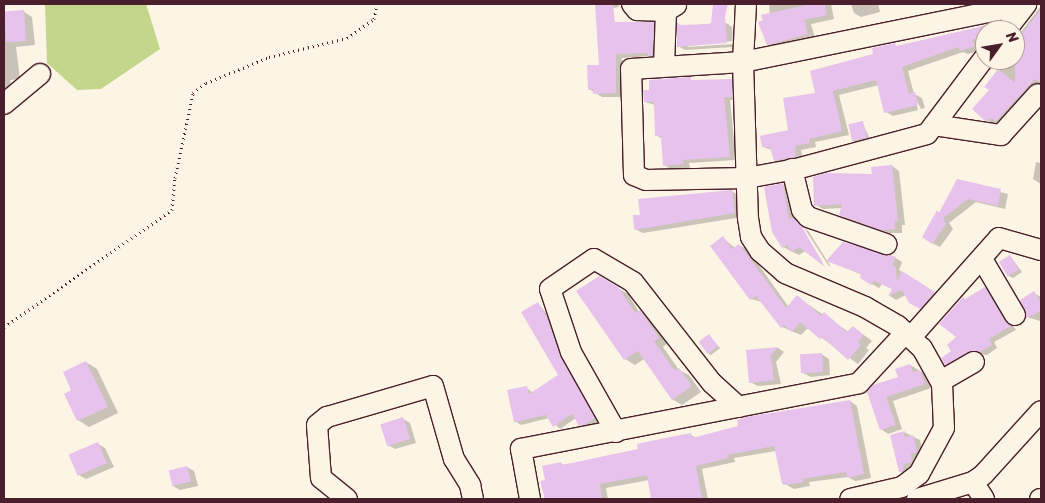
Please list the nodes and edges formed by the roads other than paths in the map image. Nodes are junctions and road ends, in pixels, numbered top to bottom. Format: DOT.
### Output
graph roads {
  1 [pos="632,4"];
  2 [pos="746,4"];
  3 [pos="1025,4"];
  4 [pos="672,7"];
  5 [pos="1013,20"];
  6 [pos="743,62"];
  7 [pos="664,66"];
  8 [pos="975,70"];
  9 [pos="40,74"];
  10 [pos="1038,94"];
  11 [pos="4,104"];
  12 [pos="934,125"];
  13 [pos="792,170"];
  14 [pos="747,178"];
  15 [pos="886,244"];
  16 [pos="1041,250"];
  17 [pos="982,259"];
  18 [pos="1015,315"];
  19 [pos="908,334"];
  20 [pos="974,362"];
  21 [pos="941,380"];
  22 [pos="739,407"];
  23 [pos="1041,411"];
  24 [pos="616,432"];
  25 [pos="972,482"];
  26 [pos="911,495"];
  27 [pos="347,499"];
  28 [pos="472,499"];
  29 [pos="530,499"];
  30 [pos="850,499"];
  31 [pos="984,499"];
  1 -- 4 [label="street"];
  2 -- 6 [label="street"];
  3 -- 5 [label="street"];
  3 -- 6 [label="street"];
  4 -- 7 [label="street"];
  6 -- 7 [label="street"];
  6 -- 14 [label="street"];
  7 -- 14 [label="street"];
  8 -- 12 [label="street"];
  9 -- 11 [label="street"];
  10 -- 12 [label="street"];
  12 -- 13 [label="street"];
  13 -- 14 [label="street"];
  13 -- 15 [label="street"];
  14 -- 19 [label="street"];
  16 -- 17 [label="street"];
  17 -- 18 [label="street"];
  17 -- 19 [label="street"];
  19 -- 21 [label="street"];
  19 -- 22 [label="street"];
  20 -- 21 [label="street"];
  21 -- 26 [label="street"];
  22 -- 24 [label="street"];
  22 -- 24 [label="street"];
  23 -- 25 [label="street"];
  24 -- 29 [label="street"];
  25 -- 26 [label="street"];
  25 -- 31 [label="street"];
  26 -- 30 [label="street"];
  27 -- 28 [label="street"];
}
